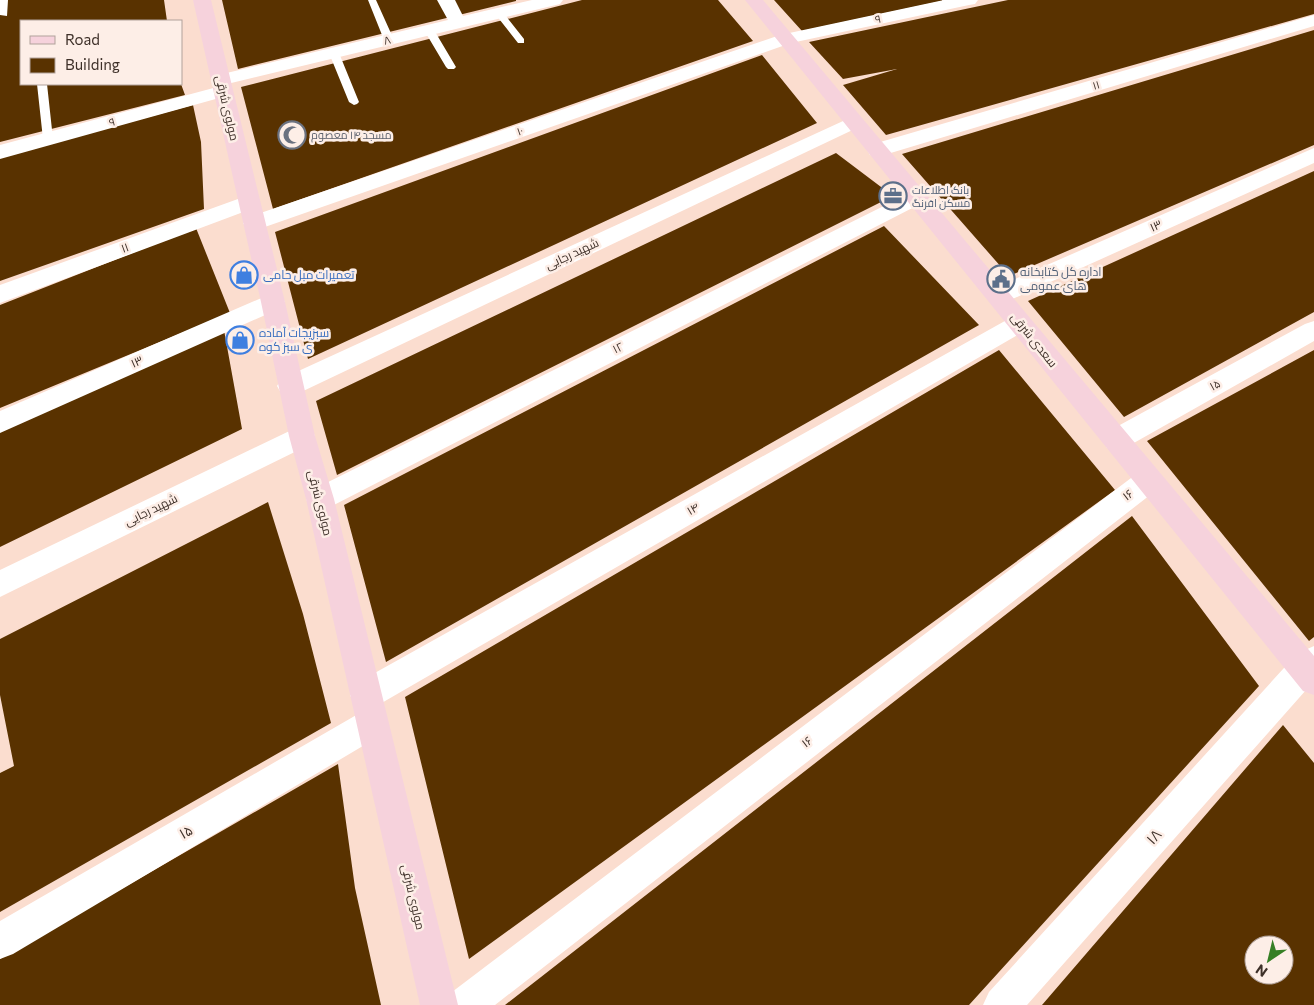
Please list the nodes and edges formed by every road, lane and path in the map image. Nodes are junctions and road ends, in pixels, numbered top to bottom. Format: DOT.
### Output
graph roads {
  1 [pos="4,0"];
  2 [pos="202,0"];
  3 [pos="372,0"];
  4 [pos="446,0"];
  5 [pos="554,0"];
  6 [pos="754,0"];
  7 [pos="969,0"];
  8 [pos="499,13"];
  9 [pos="4,14"];
  10 [pos="1314,20"];
  11 [pos="458,23"];
  12 [pos="429,30"];
  13 [pos="786,39"];
  14 [pos="389,40"];
  15 [pos="521,41"];
  16 [pos="334,53"];
  17 [pos="451,67"];
  18 [pos="42,85"];
  19 [pos="222,86"];
  20 [pos="354,102"];
  21 [pos="854,122"];
  22 [pos="48,139"];
  23 [pos="877,150"];
  24 [pos="0,152"];
  25 [pos="1314,155"];
  26 [pos="916,197"];
  27 [pos="252,212"];
  28 [pos="0,294"];
  29 [pos="998,296"];
  30 [pos="273,302"];
  31 [pos="1020,323"];
  32 [pos="1314,330"];
  33 [pos="290,386"];
  34 [pos="0,422"];
  35 [pos="302,436"];
  36 [pos="1116,440"];
  37 [pos="1149,480"];
  38 [pos="320,499"];
  39 [pos="0,584"];
  40 [pos="1311,670"];
  41 [pos="369,709"];
  42 [pos="0,941"];
  43 [pos="439,1005"];
  44 [pos="466,1005"];
  45 [pos="1002,1005"];
  1 -- 9 [label="lane"];
  2 -- 19 [label="main road, مولوی شرقی"];
  3 -- 14 [label="lane"];
  4 -- 11 [label="street"];
  5 -- 8 [label="street, ۸"];
  6 -- 13 [label="main road, سعدی شرقی"];
  7 -- 13 [label="street, ۹"];
  8 -- 11 [label="street, ۸"];
  8 -- 15 [label="lane"];
  10 -- 23 [label="street, ۱۱"];
  11 -- 12 [label="street, ۸"];
  12 -- 14 [label="street, ۸"];
  12 -- 17 [label="lane"];
  13 -- 21 [label="main road, سعدی شرقی"];
  13 -- 27 [label="street, ۱۰"];
  14 -- 16 [label="street, ۸"];
  16 -- 19 [label="street, ۸"];
  16 -- 20 [label="lane"];
  18 -- 22 [label="lane"];
  19 -- 22 [label="street, ۹"];
  19 -- 27 [label="main road, مولوی شرقی"];
  21 -- 23 [label="main road, سعدی شرقی"];
  21 -- 33 [label="street, شهید رجایی"];
  22 -- 24 [label="street, ۹"];
  23 -- 26 [label="main road, سعدی شرقی"];
  25 -- 29 [label="street, ۱۳"];
  26 -- 29 [label="main road, سعدی شرقی"];
  26 -- 38 [label="street, ۱۲"];
  27 -- 28 [label="street, ۱۱"];
  27 -- 30 [label="main road, مولوی شرقی"];
  29 -- 31 [label="main road, سعدی شرقی"];
  30 -- 33 [label="main road, مولوی شرقی"];
  30 -- 34 [label="street, ۱۳"];
  31 -- 36 [label="main road, سعدی شرقی"];
  31 -- 41 [label="street, ۱۴"];
  32 -- 36 [label="street, ۱۵"];
  33 -- 35 [label="main road, مولوی شرقی"];
  35 -- 38 [label="main road, مولوی شرقی"];
  35 -- 39 [label="street, شهید رجایی"];
  36 -- 37 [label="main road, سعدی شرقی"];
  37 -- 40 [label="main road, سعدی شرقی"];
  37 -- 44 [label="street, ۱۶"];
  38 -- 41 [label="main road, مولوی شرقی"];
  40 -- 45 [label="street, ۱۸"];
  41 -- 42 [label="street, ۱۵"];
  41 -- 43 [label="main road, مولوی شرقی"];
}
